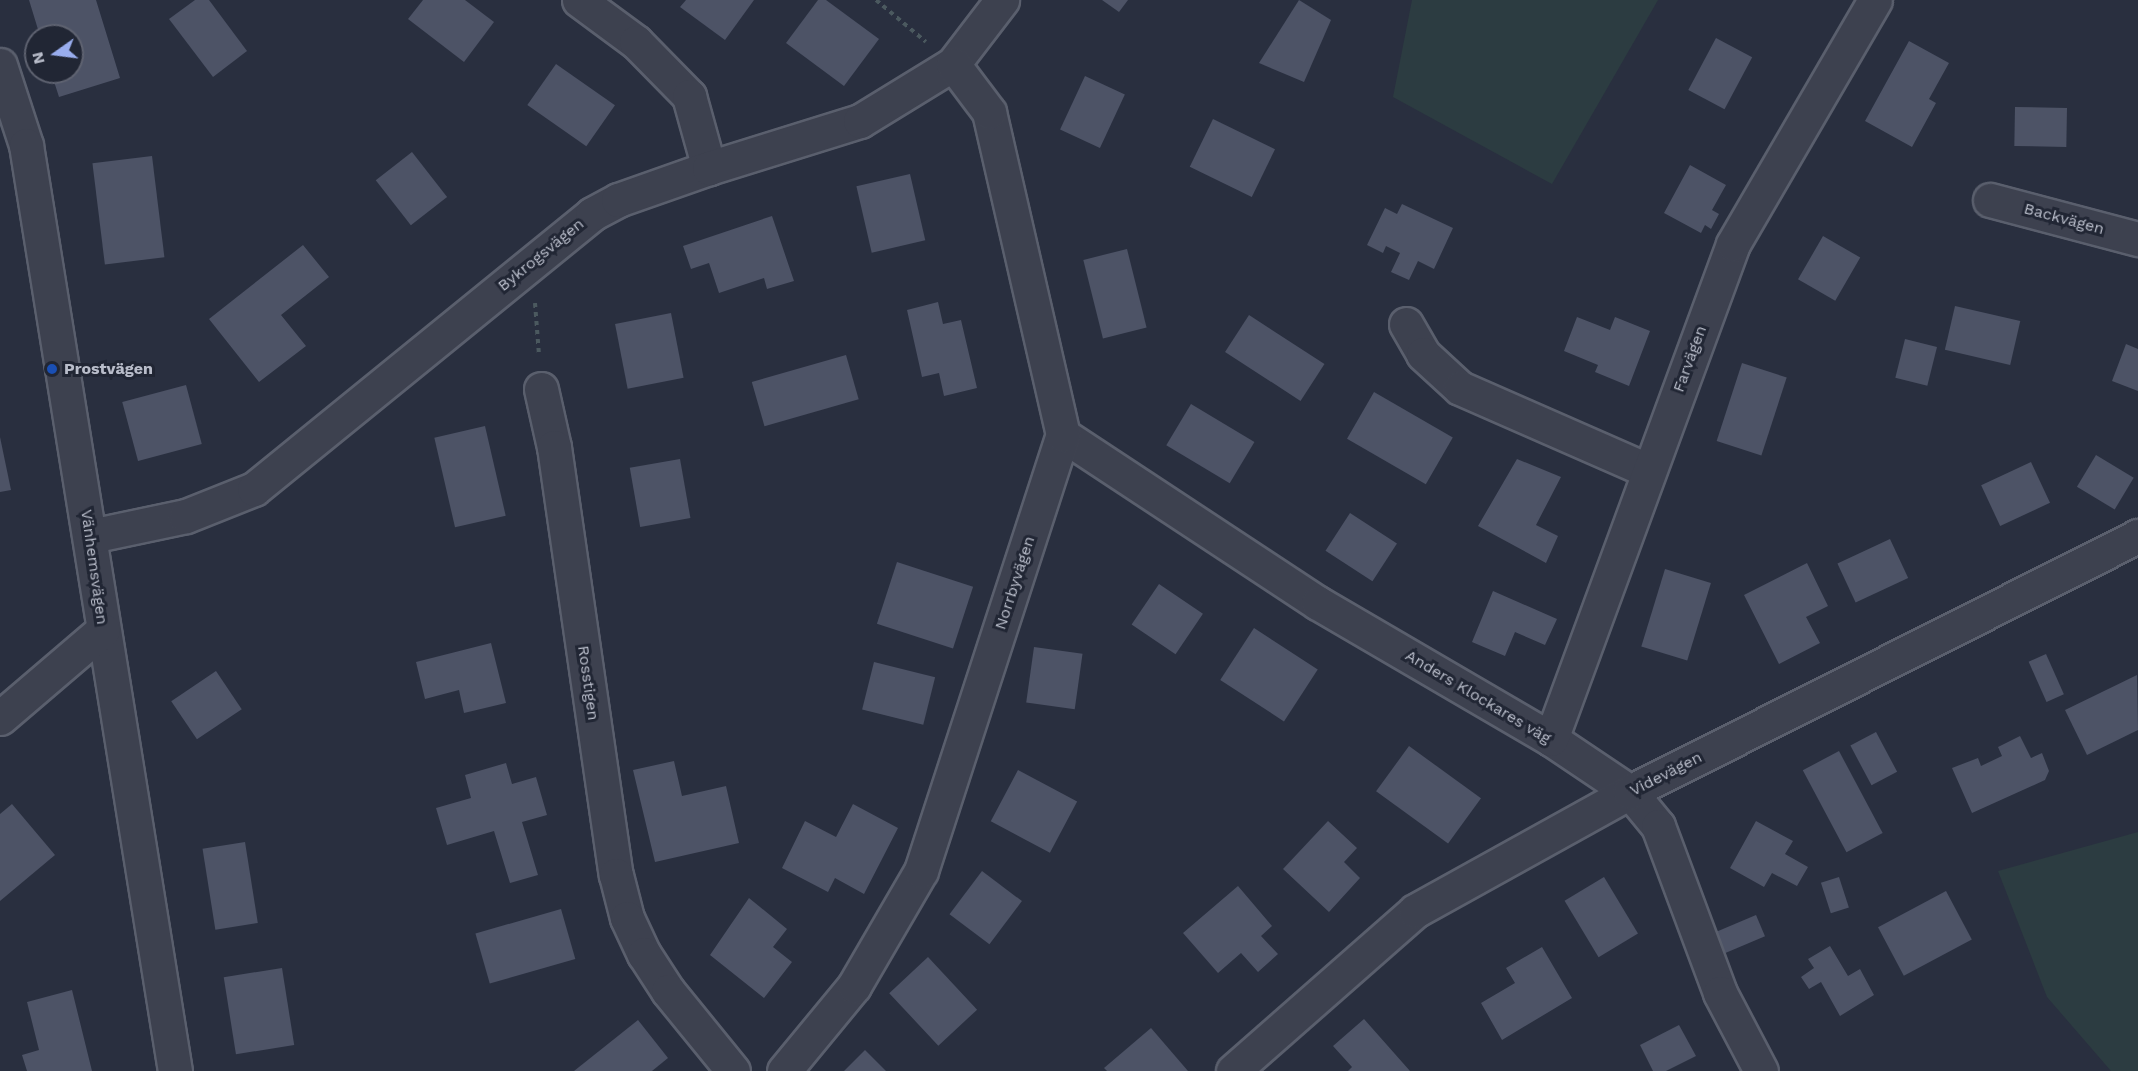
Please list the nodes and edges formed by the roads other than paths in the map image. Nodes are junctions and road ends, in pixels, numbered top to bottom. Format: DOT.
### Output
graph roads {
  1 [pos="579,0"];
  2 [pos="1002,0"];
  3 [pos="1875,0"];
  4 [pos="953,64"];
  5 [pos="0,65"];
  6 [pos="709,168"];
  7 [pos="1990,200"];
  8 [pos="2138,239"];
  9 [pos="1406,324"];
  10 [pos="542,389"];
  11 [pos="1064,435"];
  12 [pos="1649,471"];
  13 [pos="91,536"];
  14 [pos="2138,536"];
  15 [pos="103,630"];
  16 [pos="0,718"];
  17 [pos="1551,740"];
  18 [pos="1630,792"];
  19 [pos="175,1071"];
  20 [pos="733,1071"];
  21 [pos="784,1071"];
  22 [pos="1233,1071"];
  23 [pos="1761,1071"];
  1 -- 6 [label="street"];
  2 -- 4 [label="street, Bykrogsvägen"];
  3 -- 12 [label="street, Farvägen"];
  4 -- 6 [label="street, Bykrogsvägen"];
  4 -- 11 [label="street"];
  5 -- 13 [label="street, Vänhemsvägen"];
  6 -- 13 [label="street, Bykrogsvägen"];
  7 -- 8 [label="street, Backvägen"];
  9 -- 12 [label="street"];
  10 -- 20 [label="street, Rosstigen"];
  11 -- 17 [label="street, Anders Klockares väg"];
  11 -- 21 [label="street, Norrbyvägen"];
  12 -- 17 [label="street, Farvägen"];
  13 -- 15 [label="street, Vänhemsvägen"];
  14 -- 18 [label="street, Videvägen"];
  15 -- 16 [label="street"];
  15 -- 19 [label="street, Vänhemsvägen"];
  17 -- 18 [label="street, Anders Klockares väg"];
  18 -- 22 [label="street, Videvägen"];
  18 -- 23 [label="street, Anders Klockares väg"];
}
